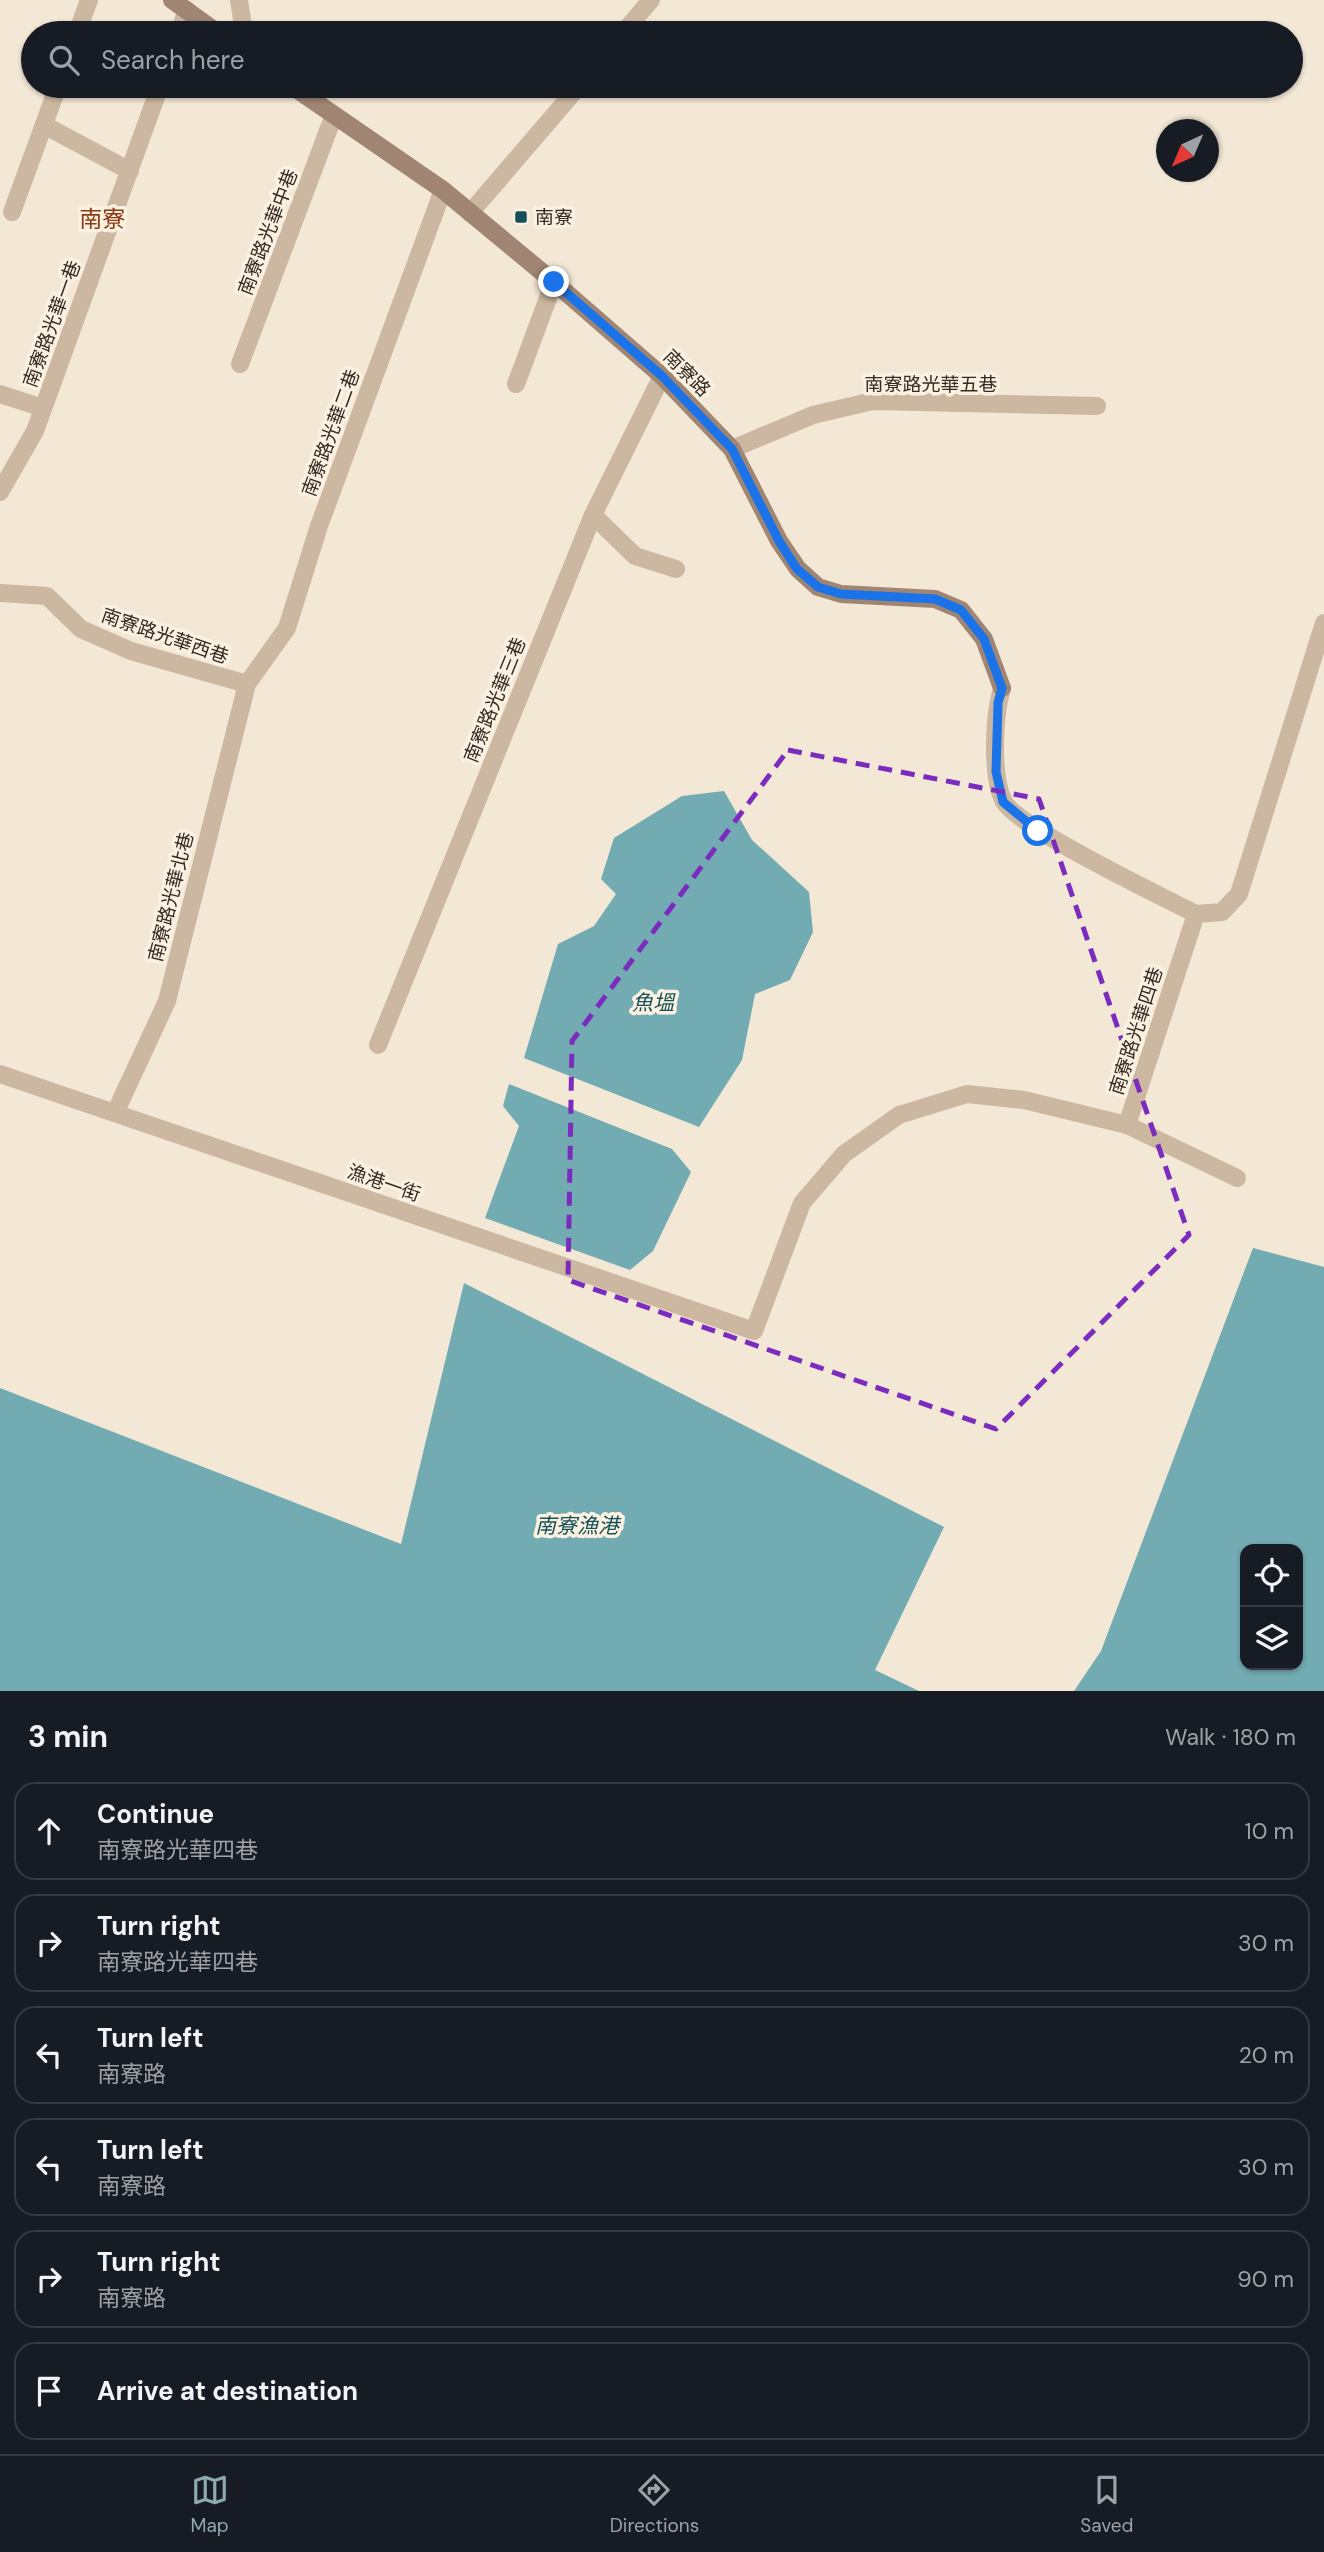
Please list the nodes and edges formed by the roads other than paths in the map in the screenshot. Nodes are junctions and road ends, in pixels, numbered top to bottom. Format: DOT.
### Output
graph roads {
  1 [pos="89,0"];
  2 [pos="239,0"];
  3 [pos="651,0"];
  4 [pos="180,5"];
  5 [pos="81,21"];
  6 [pos="202,21"];
  7 [pos="242,21"];
  8 [pos="633,21"];
  9 [pos="54,98"];
  10 [pos="156,98"];
  11 [pos="309,98"];
  12 [pos="569,98"];
  13 [pos="334,115"];
  14 [pos="44,125"];
  15 [pos="130,171"];
  16 [pos="443,190"];
  17 [pos="12,212"];
  18 [pos="470,214"];
  19 [pos="554,282"];
  20 [pos="240,364"];
  21 [pos="662,376"];
  22 [pos="516,384"];
  23 [pos="0,394"];
  24 [pos="1097,406"];
  25 [pos="43,408"];
  26 [pos="732,449"];
  27 [pos="0,492"];
  28 [pos="593,515"];
  29 [pos="676,569"];
  30 [pos="0,593"];
  31 [pos="1324,623"];
  32 [pos="247,684"];
  33 [pos="1196,914"];
  34 [pos="378,1045"];
  35 [pos="0,1074"];
  36 [pos="115,1113"];
  37 [pos="1127,1125"];
  38 [pos="1237,1178"];
  39 [pos="754,1331"];
  1 -- 5 [label="street"];
  2 -- 7 [label="street"];
  3 -- 8 [label="street"];
  4 -- 6 [label="street"];
  9 -- 14 [label="street"];
  10 -- 15 [label="street, 南寮路光華一巷"];
  11 -- 13 [label="street, 南寮路"];
  12 -- 18 [label="street"];
  13 -- 16 [label="street, 南寮路"];
  13 -- 20 [label="street, 南寮路光華中巷"];
  14 -- 15 [label="street"];
  14 -- 17 [label="street"];
  15 -- 25 [label="street, 南寮路光華一巷"];
  16 -- 18 [label="street, 南寮路"];
  16 -- 32 [label="street, 南寮路光華二巷"];
  18 -- 19 [label="street, 南寮路"];
  19 -- 21 [label="street, 南寮路"];
  19 -- 22 [label="street"];
  21 -- 26 [label="street, 南寮路"];
  21 -- 28 [label="street, 南寮路光華三巷"];
  23 -- 25 [label="street"];
  24 -- 26 [label="street, 南寮路光華五巷"];
  25 -- 27 [label="street, 南寮路光華一巷"];
  26 -- 33 [label="street, 南寮路"];
  28 -- 29 [label="street"];
  28 -- 34 [label="street, 南寮路光華三巷"];
  30 -- 32 [label="street, 南寮路光華西巷"];
  31 -- 33 [label="street"];
  32 -- 36 [label="street, 南寮路光華北巷"];
  33 -- 37 [label="street, 南寮路光華四巷"];
  35 -- 36 [label="street, 漁港一街"];
  36 -- 39 [label="street, 漁港一街"];
  37 -- 38 [label="street"];
  37 -- 39 [label="street, 南寮路光華四巷"];
}
